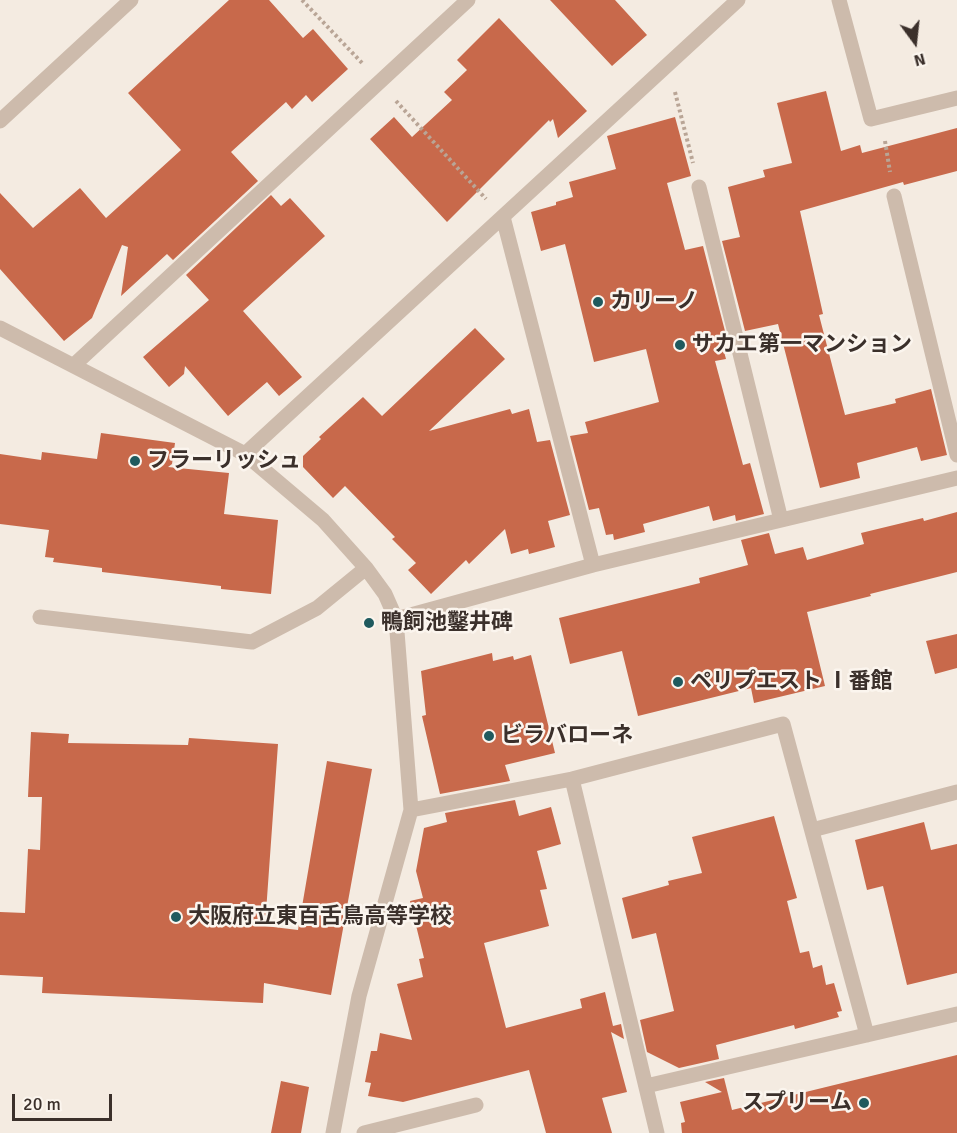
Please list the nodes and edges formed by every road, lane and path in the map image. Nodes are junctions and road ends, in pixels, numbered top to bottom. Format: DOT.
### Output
graph roads {
  1 [pos="131,0"];
  2 [pos="302,0"];
  3 [pos="468,0"];
  4 [pos="738,0"];
  5 [pos="838,0"];
  6 [pos="668,64"];
  7 [pos="380,82"];
  8 [pos="957,98"];
  9 [pos="880,117"];
  10 [pos="0,121"];
  11 [pos="699,187"];
  12 [pos="894,196"];
  13 [pos="503,217"];
  14 [pos="0,328"];
  15 [pos="74,365"];
  16 [pos="245,454"];
  17 [pos="957,455"];
  18 [pos="957,478"];
  19 [pos="781,520"];
  20 [pos="593,565"];
  21 [pos="366,568"];
  22 [pos="40,617"];
  23 [pos="396,619"];
  24 [pos="572,779"];
  25 [pos="957,792"];
  26 [pos="411,810"];
  27 [pos="812,830"];
  28 [pos="957,1014"];
  29 [pos="867,1035"];
  30 [pos="646,1086"];
  31 [pos="476,1105"];
  32 [pos="333,1133"];
  33 [pos="364,1133"];
  34 [pos="657,1133"];
  1 -- 10 [label="street"];
  2 -- 7 [label="path"];
  3 -- 7 [label="street"];
  4 -- 6 [label="street"];
  5 -- 9 [label="street"];
  6 -- 11 [label="path"];
  6 -- 13 [label="street"];
  7 -- 13 [label="path"];
  7 -- 15 [label="street"];
  8 -- 9 [label="street"];
  9 -- 12 [label="path"];
  11 -- 19 [label="street"];
  12 -- 17 [label="street"];
  13 -- 16 [label="street"];
  13 -- 20 [label="street"];
  14 -- 15 [label="street"];
  15 -- 16 [label="street"];
  16 -- 21 [label="street"];
  18 -- 19 [label="street"];
  19 -- 20 [label="street"];
  20 -- 23 [label="street"];
  21 -- 22 [label="street"];
  21 -- 23 [label="street"];
  23 -- 26 [label="street"];
  24 -- 26 [label="street"];
  24 -- 27 [label="street"];
  24 -- 30 [label="street"];
  25 -- 27 [label="street"];
  26 -- 32 [label="street"];
  27 -- 29 [label="street"];
  28 -- 29 [label="street"];
  29 -- 30 [label="street"];
  30 -- 34 [label="street"];
  31 -- 33 [label="street"];
}
